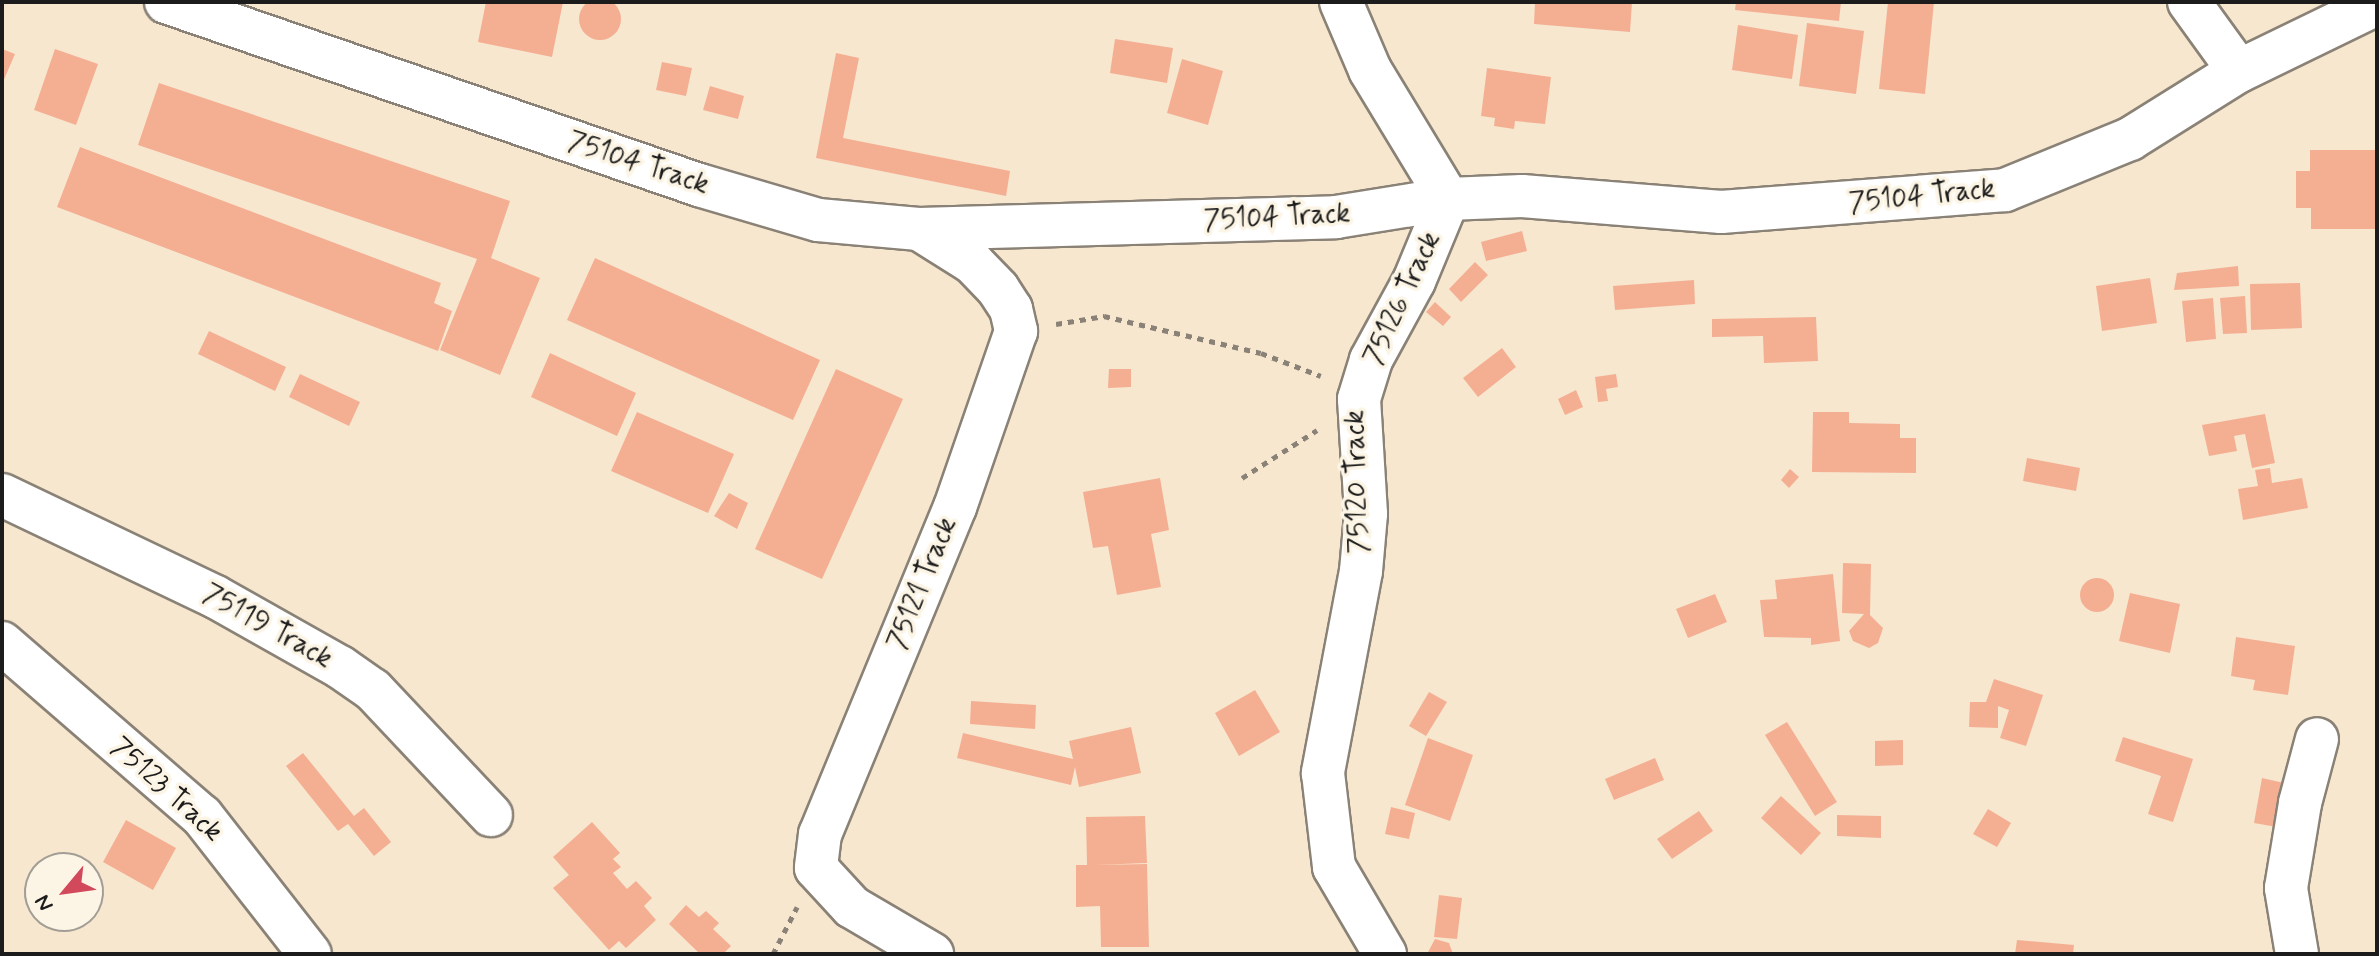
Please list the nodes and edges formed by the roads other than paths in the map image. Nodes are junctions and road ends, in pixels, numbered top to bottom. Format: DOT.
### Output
graph roads {
  1 [pos="166,2"];
  2 [pos="1341,2"];
  3 [pos="2189,2"];
  4 [pos="2377,4"];
  5 [pos="2239,71"];
  6 [pos="1448,199"];
  7 [pos="919,229"];
  8 [pos="1353,396"];
  9 [pos="2,495"];
  10 [pos="2,643"];
  11 [pos="2317,739"];
  12 [pos="491,815"];
  13 [pos="310,954"];
  14 [pos="932,954"];
  15 [pos="1385,954"];
  16 [pos="2297,954"];
  1 -- 7 [label="street, 75104 Track"];
  2 -- 6 [label="street"];
  3 -- 5 [label="street"];
  4 -- 5 [label="street, 75104 Track"];
  5 -- 6 [label="street, 75104 Track"];
  6 -- 7 [label="street, 75104 Track"];
  6 -- 8 [label="street, 75126 Track"];
  7 -- 14 [label="street, 75121 Track"];
  8 -- 15 [label="street, 75120 Track"];
  9 -- 12 [label="street, 75119 Track"];
  10 -- 13 [label="street, 75123 Track"];
  11 -- 16 [label="street"];
}
